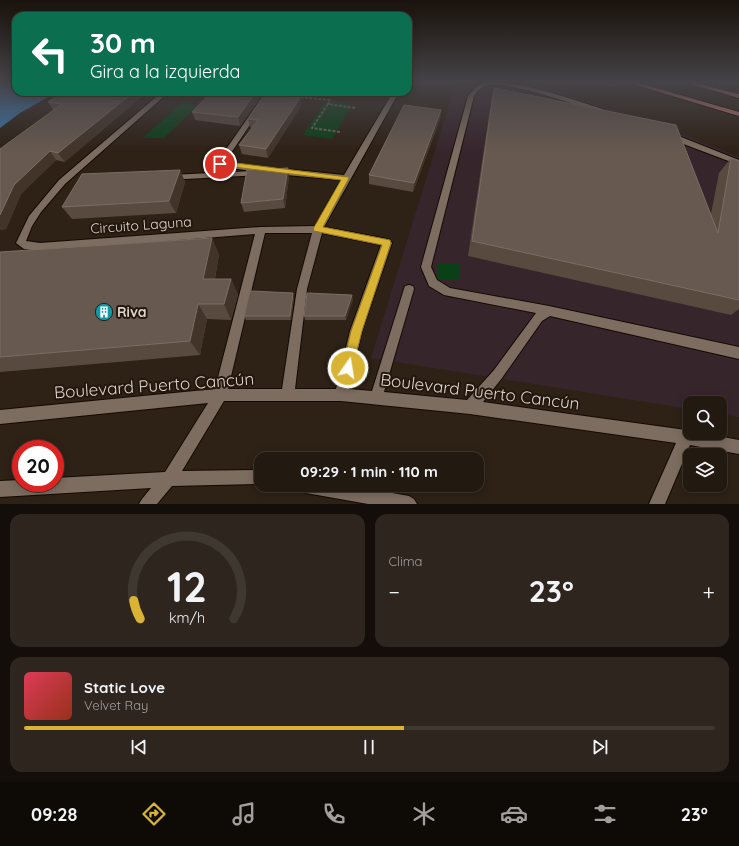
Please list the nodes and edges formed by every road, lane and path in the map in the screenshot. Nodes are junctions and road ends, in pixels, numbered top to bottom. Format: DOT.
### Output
graph roads {
  1 [pos="150,106"];
  2 [pos="260,106"];
  3 [pos="327,106"];
  4 [pos="338,106"];
  5 [pos="388,106"];
  6 [pos="468,106"];
  7 [pos="581,106"];
  8 [pos="710,106"];
  9 [pos="355,108"];
  10 [pos="739,114"];
  11 [pos="616,116"];
  12 [pos="657,131"];
  13 [pos="340,132"];
  14 [pos="739,163"];
  15 [pos="220,164"];
  16 [pos="279,172"];
  17 [pos="210,177"];
  18 [pos="163,178"];
  19 [pos="346,178"];
  20 [pos="77,181"];
  21 [pos="62,182"];
  22 [pos="318,229"];
  23 [pos="261,230"];
  24 [pos="409,289"];
  25 [pos="549,311"];
  26 [pos="739,353"];
  27 [pos="288,395"];
  28 [pos="341,395"];
  29 [pos="220,396"];
  30 [pos="376,398"];
  31 [pos="470,407"];
  32 [pos="0,416"];
  33 [pos="683,437"];
  34 [pos="685,440"];
  35 [pos="702,440"];
  36 [pos="739,447"];
  37 [pos="254,477"];
  38 [pos="169,479"];
  39 [pos="0,489"];
  40 [pos="344,492"];
  41 [pos="147,504"];
  42 [pos="409,504"];
  43 [pos="656,504"];
  1 -- 21 [label="street, Circuito Laguna"];
  2 -- 15 [label="street"];
  3 -- 13 [label="path"];
  4 -- 9 [label="path"];
  5 -- 19 [label="street"];
  6 -- 25 [label="street"];
  7 -- 11 [label="street"];
  8 -- 10 [label="main road"];
  12 -- 14 [label="street"];
  15 -- 16 [label="street"];
  15 -- 17 [label="street"];
  16 -- 17 [label="street"];
  16 -- 19 [label="street"];
  17 -- 18 [label="street"];
  19 -- 22 [label="street"];
  20 -- 21 [label="street"];
  21 -- 23 [label="street, Circuito Laguna"];
  22 -- 23 [label="street, Circuito Laguna"];
  22 -- 27 [label="street"];
  22 -- 28 [label="street, Circuito Laguna"];
  23 -- 29 [label="street"];
  24 -- 30 [label="street"];
  25 -- 26 [label="street"];
  25 -- 31 [label="street"];
  27 -- 28 [label="street, Boulevard Puerto Cancún"];
  27 -- 29 [label="street, Boulevard Puerto Cancún"];
  28 -- 30 [label="street, Boulevard Puerto Cancún"];
  29 -- 32 [label="street, Boulevard Puerto Cancún"];
  29 -- 38 [label="street"];
  30 -- 31 [label="street, Boulevard Puerto Cancún"];
  31 -- 33 [label="street, Boulevard Puerto Cancún"];
  34 -- 43 [label="street"];
  35 -- 36 [label="street, Boulevard Puerto Cancún"];
  37 -- 38 [label="street"];
  38 -- 39 [label="street"];
  38 -- 41 [label="street"];
  40 -- 42 [label="street"];
}
